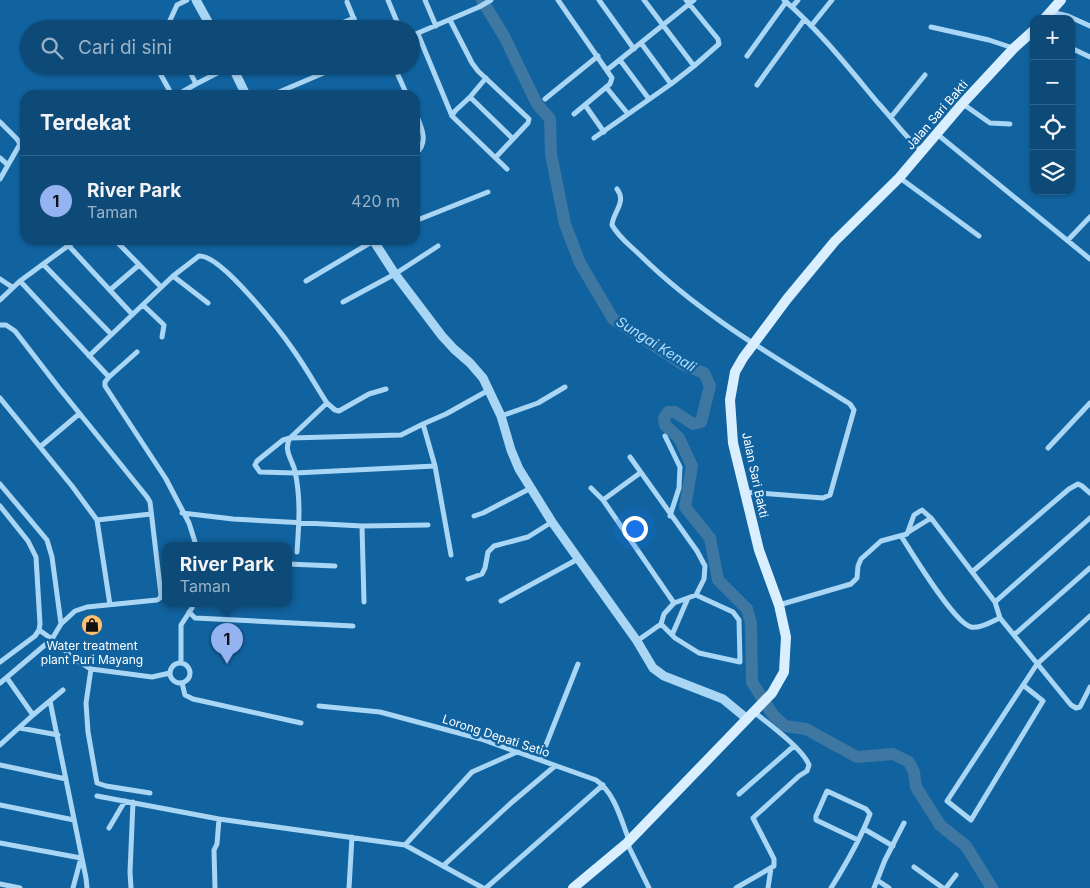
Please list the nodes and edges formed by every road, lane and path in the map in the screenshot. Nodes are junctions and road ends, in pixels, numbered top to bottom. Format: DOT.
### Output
graph roads {
  1 [pos="187,0"];
  2 [pos="196,0"];
  3 [pos="388,0"];
  4 [pos="426,0"];
  5 [pos="491,0"];
  6 [pos="558,0"];
  7 [pos="600,0"];
  8 [pos="644,0"];
  9 [pos="694,0"];
  10 [pos="798,0"];
  11 [pos="832,0"];
  12 [pos="1060,0"];
  13 [pos="785,1"];
  14 [pos="346,2"];
  15 [pos="687,2"];
  16 [pos="792,7"];
  17 [pos="1047,15"];
  18 [pos="354,18"];
  19 [pos="1075,19"];
  20 [pos="170,20"];
  21 [pos="207,20"];
  22 [pos="349,20"];
  23 [pos="396,20"];
  24 [pos="450,20"];
  25 [pos="804,20"];
  26 [pos="663,25"];
  27 [pos="436,26"];
  28 [pos="811,26"];
  29 [pos="1090,26"];
  30 [pos="931,27"];
  31 [pos="420,33"];
  32 [pos="1030,34"];
  33 [pos="420,39"];
  34 [pos="642,43"];
  35 [pos="1014,48"];
  36 [pos="634,49"];
  37 [pos="1075,50"];
  38 [pos="598,56"];
  39 [pos="747,56"];
  40 [pos="1090,57"];
  41 [pos="620,60"];
  42 [pos="694,66"];
  43 [pos="607,70"];
  44 [pos="161,75"];
  45 [pos="192,75"];
  46 [pos="214,75"];
  47 [pos="236,75"];
  48 [pos="319,75"];
  49 [pos="398,75"];
  50 [pos="926,75"];
  51 [pos="486,78"];
  52 [pos="196,84"];
  53 [pos="671,84"];
  54 [pos="757,86"];
  55 [pos="606,87"];
  56 [pos="169,90"];
  57 [pos="186,90"];
  58 [pos="243,90"];
  59 [pos="284,90"];
  60 [pos="405,90"];
  61 [pos="470,97"];
  62 [pos="544,99"];
  63 [pos="649,99"];
  64 [pos="586,104"];
  65 [pos="962,104"];
  66 [pos="574,114"];
  67 [pos="628,114"];
  68 [pos="452,116"];
  69 [pos="890,117"];
  70 [pos="0,122"];
  71 [pos="420,124"];
  72 [pos="1010,124"];
  73 [pos="604,132"];
  74 [pos="937,134"];
  75 [pos="514,138"];
  76 [pos="594,138"];
  77 [pos="420,148"];
  78 [pos="922,152"];
  79 [pos="496,157"];
  80 [pos="0,158"];
  81 [pos="8,165"];
  82 [pos="507,168"];
  83 [pos="899,178"];
  84 [pos="0,179"];
  85 [pos="617,189"];
  86 [pos="488,192"];
  87 [pos="1090,218"];
  88 [pos="420,219"];
  89 [pos="979,236"];
  90 [pos="1068,240"];
  91 [pos="120,245"];
  92 [pos="366,245"];
  93 [pos="377,245"];
  94 [pos="68,246"];
  95 [pos="438,246"];
  96 [pos="1090,259"];
  97 [pos="43,264"];
  98 [pos="139,264"];
  99 [pos="395,274"];
  100 [pos="173,276"];
  101 [pos="0,279"];
  102 [pos="20,281"];
  103 [pos="306,281"];
  104 [pos="12,287"];
  105 [pos="161,287"];
  106 [pos="110,290"];
  107 [pos="0,300"];
  108 [pos="344,302"];
  109 [pos="208,303"];
  110 [pos="143,305"];
  111 [pos="132,314"];
  112 [pos="0,325"];
  113 [pos="111,334"];
  114 [pos="162,336"];
  115 [pos="754,344"];
  116 [pos="137,352"];
  117 [pos="89,356"];
  118 [pos="109,377"];
  119 [pos="565,387"];
  120 [pos="386,389"];
  121 [pos="489,390"];
  122 [pos="0,398"];
  123 [pos="327,403"];
  124 [pos="1090,403"];
  125 [pos="80,414"];
  126 [pos="501,416"];
  127 [pos="423,424"];
  128 [pos="665,436"];
  129 [pos="290,438"];
  130 [pos="40,447"];
  131 [pos="1048,448"];
  132 [pos="630,458"];
  133 [pos="435,466"];
  134 [pos="295,473"];
  135 [pos="640,473"];
  136 [pos="0,484"];
  137 [pos="531,488"];
  138 [pos="591,488"];
  139 [pos="744,492"];
  140 [pos="1090,493"];
  141 [pos="603,500"];
  142 [pos="0,506"];
  143 [pos="182,513"];
  144 [pos="151,514"];
  145 [pos="474,516"];
  146 [pos="670,516"];
  147 [pos="931,518"];
  148 [pos="1090,518"];
  149 [pos="97,520"];
  150 [pos="299,522"];
  151 [pos="552,522"];
  152 [pos="428,525"];
  153 [pos="362,526"];
  154 [pos="907,534"];
  155 [pos="901,536"];
  156 [pos="195,542"];
  157 [pos="297,552"];
  158 [pos="450,555"];
  159 [pos="578,559"];
  160 [pos="292,564"];
  161 [pos="335,566"];
  162 [pos="1090,568"];
  163 [pos="972,572"];
  164 [pos="468,579"];
  165 [pos="696,594"];
  166 [pos="688,598"];
  167 [pos="501,601"];
  168 [pos="364,602"];
  169 [pos="995,602"];
  170 [pos="674,603"];
  171 [pos="110,604"];
  172 [pos="779,605"];
  173 [pos="192,607"];
  174 [pos="190,612"];
  175 [pos="1090,616"];
  176 [pos="1000,618"];
  177 [pos="61,624"];
  178 [pos="661,624"];
  179 [pos="352,626"];
  180 [pos="39,630"];
  181 [pos="672,635"];
  182 [pos="1014,635"];
  183 [pos="52,639"];
  184 [pos="637,642"];
  185 [pos="0,661"];
  186 [pos="181,663"];
  187 [pos="578,664"];
  188 [pos="1037,664"];
  189 [pos="91,668"];
  190 [pos="170,674"];
  191 [pos="7,678"];
  192 [pos="182,682"];
  193 [pos="0,683"];
  194 [pos="1023,685"];
  195 [pos="1090,687"];
  196 [pos="63,690"];
  197 [pos="50,701"];
  198 [pos="319,706"];
  199 [pos="753,712"];
  200 [pos="33,715"];
  201 [pos="301,723"];
  202 [pos="20,728"];
  203 [pos="58,735"];
  204 [pos="0,745"];
  205 [pos="794,746"];
  206 [pos="518,752"];
  207 [pos="540,760"];
  208 [pos="0,765"];
  209 [pos="555,766"];
  210 [pos="66,779"];
  211 [pos="603,785"];
  212 [pos="150,793"];
  213 [pos="739,794"];
  214 [pos="97,796"];
  215 [pos="125,801"];
  216 [pos="133,802"];
  217 [pos="0,805"];
  218 [pos="219,819"];
  219 [pos="74,820"];
  220 [pos="904,823"];
  221 [pos="109,828"];
  222 [pos="864,829"];
  223 [pos="352,837"];
  224 [pos="858,840"];
  225 [pos="628,841"];
  226 [pos="0,843"];
  227 [pos="405,845"];
  228 [pos="893,846"];
  229 [pos="81,858"];
  230 [pos="443,866"];
  231 [pos="914,867"];
  232 [pos="771,868"];
  233 [pos="956,875"];
  234 [pos="877,880"];
  235 [pos="0,884"];
  236 [pos="20,888"];
  237 [pos="73,888"];
  238 [pos="87,888"];
  239 [pos="131,888"];
  240 [pos="215,888"];
  241 [pos="349,888"];
  242 [pos="484,888"];
  243 [pos="573,888"];
  244 [pos="649,888"];
  245 [pos="736,888"];
  246 [pos="768,888"];
  247 [pos="831,888"];
  248 [pos="874,888"];
  249 [pos="889,888"];
  250 [pos="944,888"];
  1 -- 20 [label="street"];
  2 -- 21 [label="street"];
  3 -- 23 [label="street"];
  4 -- 27 [label="street"];
  5 -- 24 [label="street"];
  6 -- 38 [label="street"];
  7 -- 36 [label="street"];
  8 -- 26 [label="street"];
  9 -- 15 [label="street"];
  10 -- 16 [label="street"];
  11 -- 28 [label="street"];
  12 -- 17 [label="main road"];
  13 -- 16 [label="street"];
  13 -- 39 [label="street"];
  14 -- 18 [label="street"];
  15 -- 26 [label="street"];
  15 -- 42 [label="street"];
  16 -- 25 [label="street"];
  18 -- 22 [label="street"];
  19 -- 29 [label="street"];
  24 -- 27 [label="street"];
  24 -- 51 [label="street"];
  25 -- 28 [label="street"];
  25 -- 54 [label="street"];
  26 -- 34 [label="street"];
  26 -- 42 [label="street"];
  27 -- 31 [label="street"];
  28 -- 69 [label="street"];
  30 -- 35 [label="street"];
  32 -- 35 [label="main road, Jalan Sari Bakti"];
  33 -- 68 [label="street"];
  34 -- 36 [label="street"];
  34 -- 53 [label="street"];
  35 -- 65 [label="main road, Jalan Sari Bakti"];
  36 -- 41 [label="street"];
  37 -- 40 [label="street"];
  38 -- 43 [label="street"];
  38 -- 62 [label="street"];
  41 -- 43 [label="street"];
  41 -- 63 [label="street"];
  42 -- 53 [label="street"];
  43 -- 55 [label="street"];
  44 -- 56 [label="street"];
  45 -- 52 [label="street"];
  46 -- 52 [label="street"];
  47 -- 58 [label="street"];
  48 -- 59 [label="street"];
  49 -- 60 [label="street"];
  50 -- 69 [label="street"];
  51 -- 61 [label="street"];
  51 -- 75 [label="street"];
  52 -- 57 [label="street"];
  53 -- 63 [label="street"];
  55 -- 64 [label="street"];
  55 -- 67 [label="street"];
  61 -- 68 [label="street"];
  61 -- 75 [label="street"];
  63 -- 67 [label="street"];
  64 -- 66 [label="street"];
  64 -- 73 [label="street"];
  65 -- 72 [label="street"];
  65 -- 74 [label="main road, Jalan Sari Bakti"];
  67 -- 73 [label="street"];
  68 -- 79 [label="street"];
  69 -- 78 [label="street"];
  70 -- 81 [label="street"];
  71 -- 77 [label="street"];
  73 -- 76 [label="street"];
  74 -- 78 [label="main road, Jalan Sari Bakti"];
  74 -- 90 [label="street"];
  75 -- 79 [label="street"];
  78 -- 83 [label="main road, Jalan Sari Bakti"];
  79 -- 82 [label="street"];
  80 -- 81 [label="street"];
  81 -- 84 [label="street"];
  83 -- 89 [label="street"];
  83 -- 115 [label="main road, Jalan Sari Bakti"];
  85 -- 115 [label="street"];
  86 -- 88 [label="street"];
  87 -- 90 [label="street"];
  90 -- 96 [label="street"];
  91 -- 98 [label="street"];
  92 -- 103 [label="street"];
  93 -- 99 [label="street"];
  94 -- 97 [label="street"];
  94 -- 106 [label="street"];
  95 -- 99 [label="street"];
  97 -- 102 [label="street"];
  97 -- 113 [label="street"];
  98 -- 105 [label="street"];
  98 -- 106 [label="street"];
  99 -- 108 [label="street"];
  99 -- 121 [label="street"];
  100 -- 105 [label="street"];
  100 -- 109 [label="street"];
  100 -- 123 [label="street"];
  101 -- 104 [label="street"];
  102 -- 104 [label="street"];
  102 -- 117 [label="street"];
  104 -- 107 [label="street"];
  105 -- 110 [label="street"];
  106 -- 111 [label="street"];
  110 -- 111 [label="street"];
  110 -- 114 [label="street"];
  111 -- 113 [label="street"];
  112 -- 125 [label="street"];
  113 -- 117 [label="street"];
  115 -- 139 [label="main road, Jalan Sari Bakti"];
  115 -- 139 [label="street"];
  116 -- 118 [label="street"];
  117 -- 118 [label="street"];
  118 -- 143 [label="street"];
  119 -- 126 [label="street"];
  120 -- 123 [label="street"];
  121 -- 126 [label="street"];
  121 -- 127 [label="street"];
  122 -- 130 [label="street"];
  123 -- 129 [label="street"];
  124 -- 131 [label="street"];
  125 -- 130 [label="street"];
  125 -- 144 [label="street"];
  126 -- 137 [label="street"];
  127 -- 129 [label="street"];
  127 -- 133 [label="street"];
  128 -- 146 [label="street"];
  129 -- 134 [label="street"];
  129 -- 134 [label="street"];
  130 -- 149 [label="street"];
  132 -- 135 [label="street"];
  133 -- 134 [label="street"];
  133 -- 158 [label="street"];
  134 -- 150 [label="street"];
  135 -- 141 [label="street"];
  135 -- 146 [label="street"];
  136 -- 177 [label="street"];
  137 -- 145 [label="street"];
  137 -- 151 [label="street"];
  138 -- 141 [label="street"];
  139 -- 172 [label="main road, Jalan Sari Bakti"];
  140 -- 163 [label="street"];
  141 -- 170 [label="street"];
  142 -- 180 [label="street"];
  143 -- 150 [label="street"];
  143 -- 156 [label="street"];
  144 -- 149 [label="street"];
  144 -- 171 [label="street"];
  146 -- 165 [label="street"];
  147 -- 154 [label="street"];
  147 -- 154 [label="street"];
  147 -- 163 [label="street"];
  148 -- 169 [label="street"];
  149 -- 171 [label="street"];
  150 -- 153 [label="street"];
  150 -- 157 [label="street"];
  151 -- 159 [label="street"];
  151 -- 164 [label="street"];
  152 -- 153 [label="street"];
  153 -- 168 [label="street"];
  154 -- 155 [label="street"];
  155 -- 172 [label="street"];
  155 -- 176 [label="street"];
  159 -- 167 [label="street"];
  159 -- 184 [label="street"];
  160 -- 161 [label="street"];
  162 -- 182 [label="street"];
  163 -- 169 [label="street"];
  165 -- 166 [label="street"];
  165 -- 181 [label="street"];
  166 -- 170 [label="street"];
  166 -- 181 [label="street"];
  169 -- 176 [label="street"];
  170 -- 178 [label="street"];
  171 -- 177 [label="street"];
  172 -- 199 [label="main road, Jalan Sari Bakti"];
  173 -- 174 [label="street"];
  174 -- 179 [label="street"];
  174 -- 186 [label="street"];
  175 -- 188 [label="street"];
  176 -- 182 [label="street"];
  177 -- 183 [label="street"];
  178 -- 181 [label="street"];
  178 -- 184 [label="street"];
  180 -- 183 [label="street"];
  180 -- 185 [label="street"];
  182 -- 188 [label="street"];
  183 -- 189 [label="street"];
  183 -- 191 [label="street"];
  184 -- 199 [label="street"];
  186 -- 190 [label="street"];
  186 -- 192 [label="street"];
  187 -- 207 [label="street"];
  188 -- 194 [label="street"];
  188 -- 195 [label="street"];
  189 -- 190 [label="street"];
  189 -- 212 [label="street"];
  190 -- 192 [label="street"];
  191 -- 193 [label="street"];
  191 -- 200 [label="street"];
  192 -- 201 [label="street"];
  194 -- 194 [label="street"];
  196 -- 197 [label="street"];
  197 -- 200 [label="street"];
  197 -- 203 [label="street"];
  198 -- 206 [label="street, Lorong Depati Setio"];
  199 -- 205 [label="street"];
  199 -- 225 [label="main road, Jalan Sari Bakti"];
  200 -- 202 [label="street"];
  202 -- 203 [label="street"];
  202 -- 204 [label="street"];
  203 -- 210 [label="street"];
  205 -- 213 [label="street"];
  205 -- 232 [label="street"];
  206 -- 207 [label="street, Lorong Depati Setio"];
  206 -- 227 [label="street"];
  207 -- 209 [label="street, Lorong Depati Setio"];
  208 -- 210 [label="street"];
  209 -- 211 [label="street, Lorong Depati Setio"];
  209 -- 230 [label="street"];
  210 -- 219 [label="street"];
  211 -- 225 [label="street"];
  211 -- 242 [label="street"];
  214 -- 215 [label="street"];
  215 -- 216 [label="street"];
  215 -- 221 [label="street"];
  216 -- 218 [label="street"];
  216 -- 239 [label="street"];
  217 -- 219 [label="street"];
  218 -- 223 [label="street"];
  218 -- 240 [label="street"];
  219 -- 229 [label="street"];
  220 -- 228 [label="street"];
  222 -- 224 [label="street"];
  222 -- 224 [label="street"];
  222 -- 228 [label="street"];
  223 -- 227 [label="street"];
  223 -- 241 [label="street"];
  224 -- 247 [label="street"];
  225 -- 243 [label="main road, Jalan Sari Bakti"];
  225 -- 244 [label="street"];
  226 -- 229 [label="street"];
  227 -- 230 [label="street"];
  228 -- 234 [label="street"];
  229 -- 237 [label="street"];
  229 -- 238 [label="street"];
  230 -- 242 [label="street"];
  231 -- 250 [label="street"];
  232 -- 245 [label="street"];
  232 -- 246 [label="street"];
  233 -- 250 [label="street"];
  234 -- 248 [label="street"];
  234 -- 249 [label="street"];
  235 -- 236 [label="street"];
}
